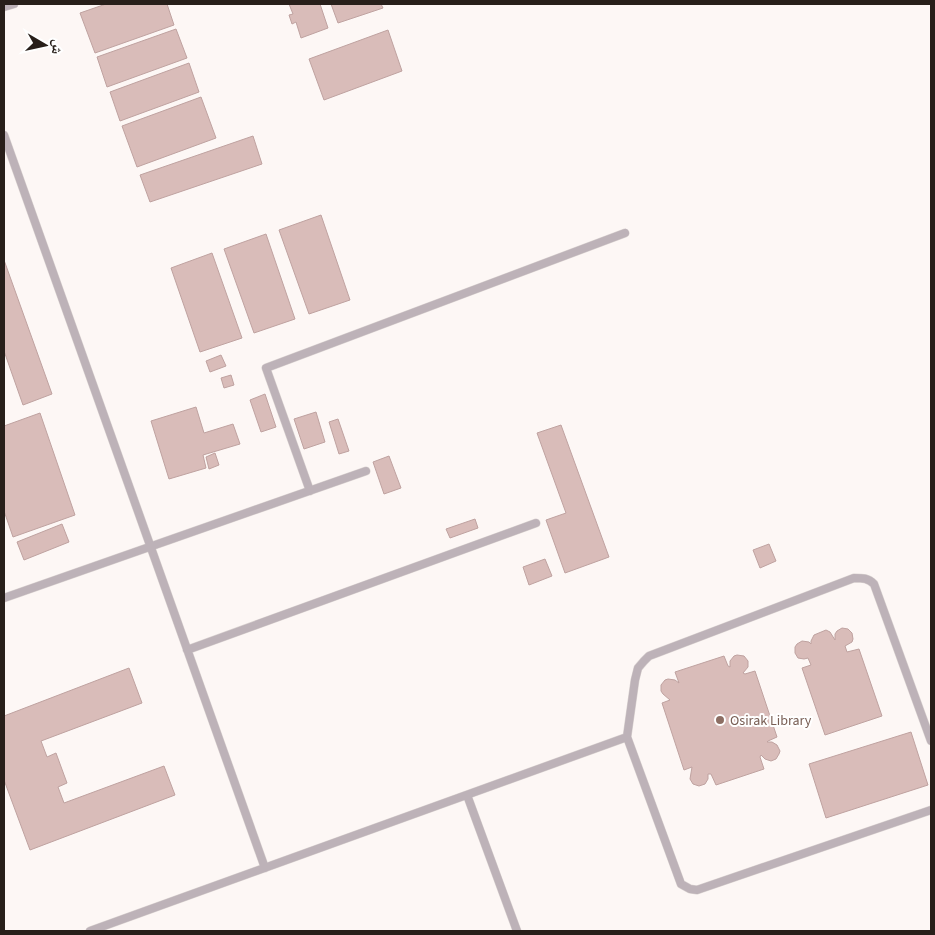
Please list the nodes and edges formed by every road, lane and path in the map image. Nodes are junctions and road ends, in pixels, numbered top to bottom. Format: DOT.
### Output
graph roads {
  1 [pos="14,4"];
  2 [pos="4,7"];
  3 [pos="4,135"];
  4 [pos="626,233"];
  5 [pos="366,471"];
  6 [pos="310,491"];
  7 [pos="536,523"];
  8 [pos="150,546"];
  9 [pos="4,598"];
  10 [pos="187,650"];
  11 [pos="627,737"];
  12 [pos="931,741"];
  13 [pos="467,795"];
  14 [pos="931,810"];
  15 [pos="265,868"];
  16 [pos="90,931"];
  17 [pos="517,931"];
  1 -- 2 [label="lane"];
  3 -- 8 [label="lane"];
  4 -- 6 [label="lane"];
  5 -- 6 [label="lane"];
  6 -- 8 [label="lane"];
  7 -- 10 [label="lane"];
  8 -- 9 [label="lane"];
  8 -- 10 [label="lane"];
  10 -- 15 [label="lane"];
  11 -- 12 [label="lane"];
  11 -- 13 [label="lane"];
  11 -- 14 [label="lane"];
  13 -- 15 [label="lane"];
  13 -- 17 [label="lane"];
  15 -- 16 [label="lane"];
}
